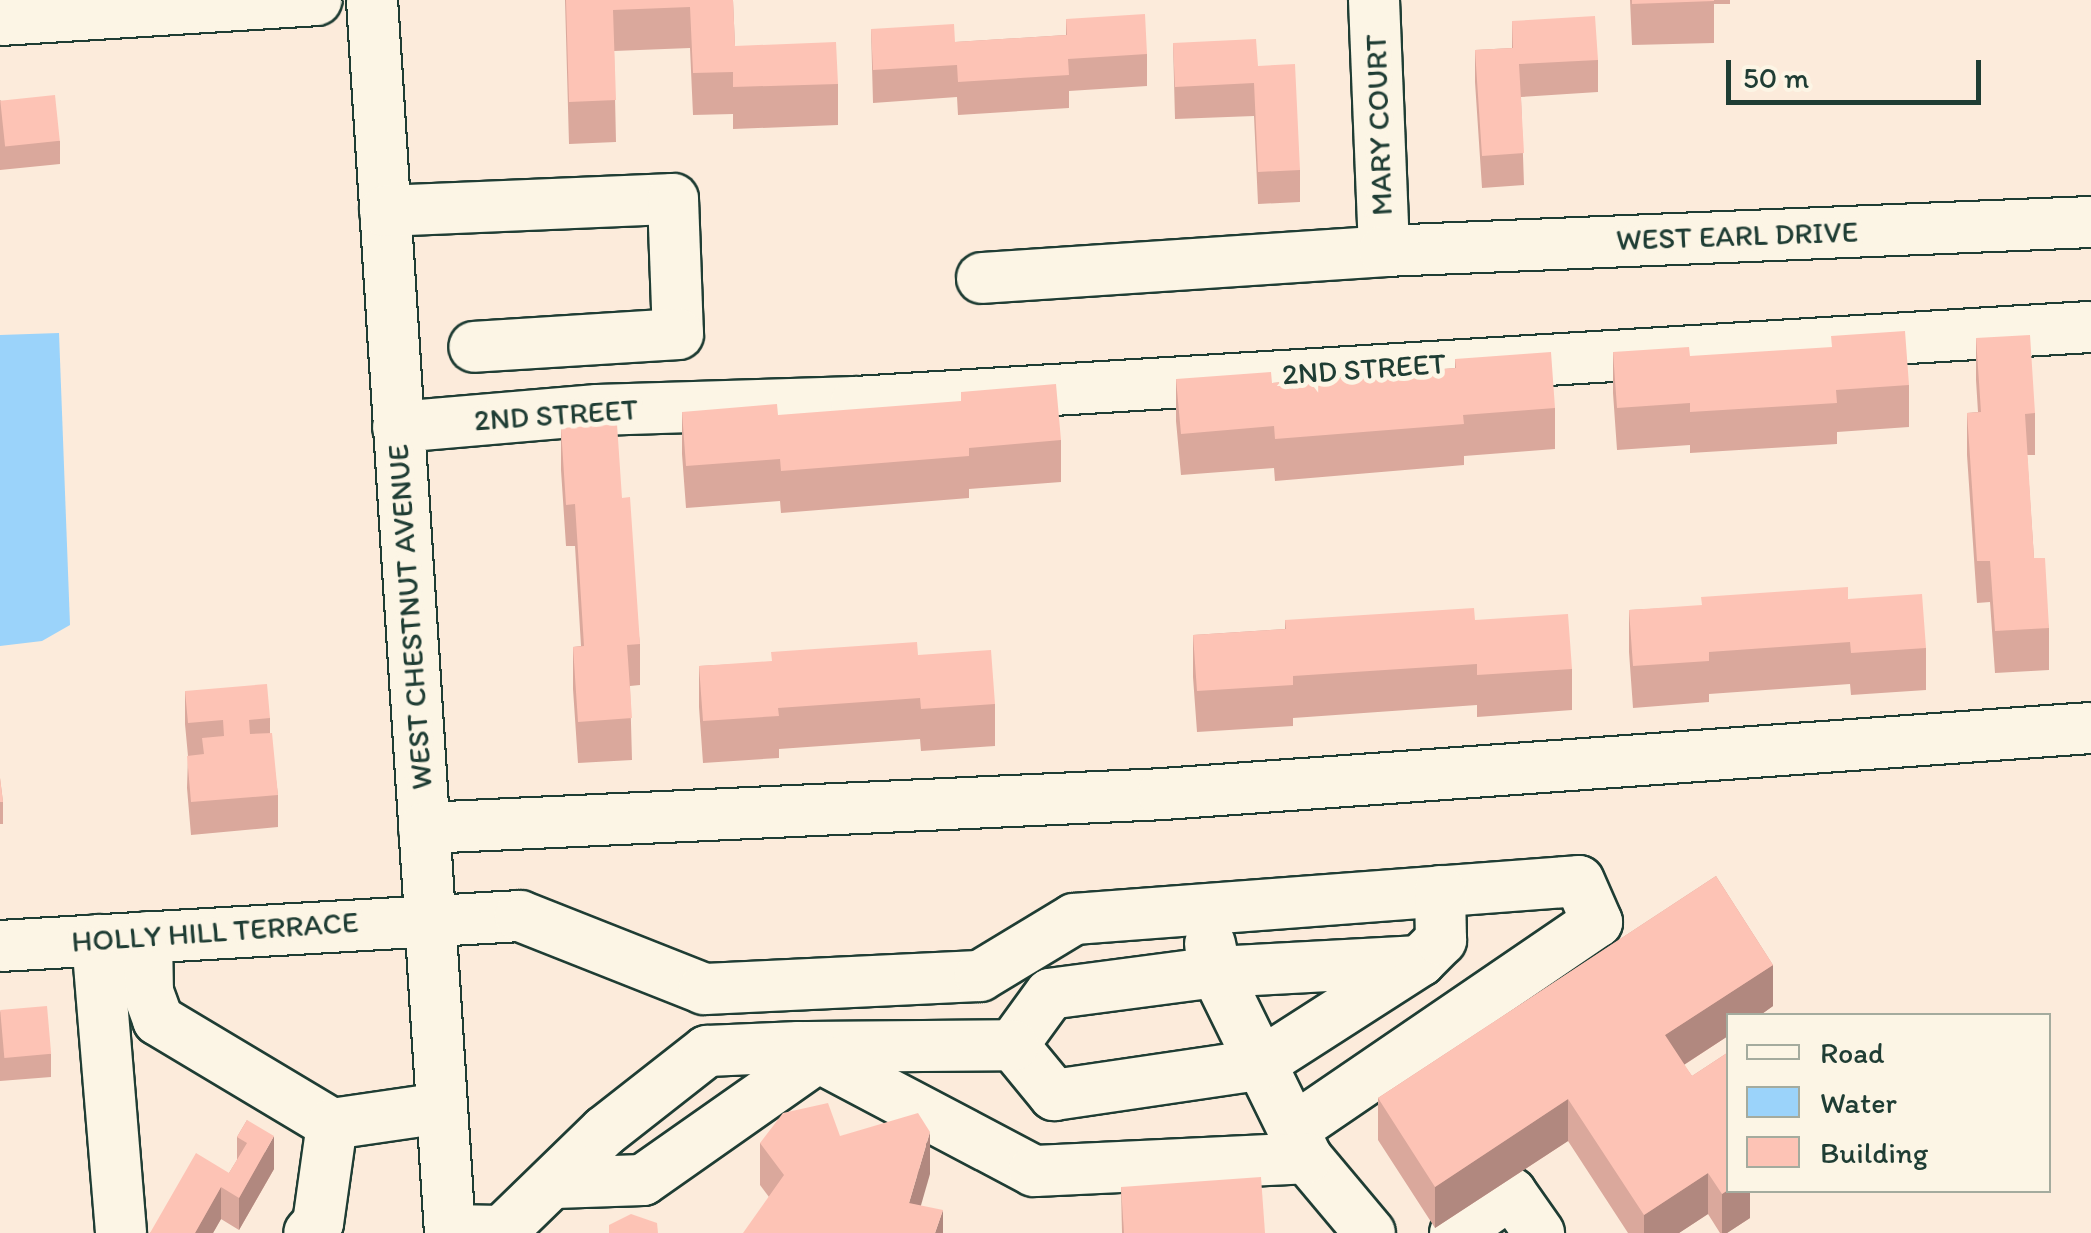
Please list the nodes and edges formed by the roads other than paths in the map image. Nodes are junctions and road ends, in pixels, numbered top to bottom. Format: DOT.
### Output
graph roads {
  1 [pos="316,0"];
  2 [pos="372,0"];
  3 [pos="1374,0"];
  4 [pos="0,20"];
  5 [pos="385,211"];
  6 [pos="2091,222"];
  7 [pos="1384,251"];
  8 [pos="982,278"];
  9 [pos="2091,327"];
  10 [pos="474,347"];
  11 [pos="398,427"];
  12 [pos="2091,728"];
  13 [pos="424,828"];
  14 [pos="1440,891"];
  15 [pos="1202,910"];
  16 [pos="430,919"];
  17 [pos="147,936"];
  18 [pos="97,940"];
  19 [pos="0,946"];
  20 [pos="1420,961"];
  21 [pos="1216,972"];
  22 [pos="1012,1045"];
  23 [pos="809,1052"];
  24 [pos="1258,1065"];
  25 [pos="442,1108"];
  26 [pos="332,1124"];
  27 [pos="1300,1144"];
  28 [pos="555,1183"];
  29 [pos="450,1231"];
  30 [pos="503,1232"];
  31 [pos="121,1233"];
  32 [pos="309,1233"];
  33 [pos="1370,1233"];
  34 [pos="1454,1233"];
  35 [pos="1539,1233"];
  1 -- 4 [label="street"];
  2 -- 5 [label="street, WEST CHESTNUT AVENUE"];
  3 -- 7 [label="street, MARY COURT"];
  5 -- 10 [label="street"];
  5 -- 11 [label="street, WEST CHESTNUT AVENUE"];
  6 -- 7 [label="street, WEST EARL DRIVE"];
  7 -- 8 [label="street, WEST EARL DRIVE"];
  9 -- 11 [label="street, 2ND STREET"];
  11 -- 13 [label="street, WEST CHESTNUT AVENUE"];
  12 -- 13 [label="street"];
  13 -- 16 [label="street, WEST CHESTNUT AVENUE"];
  14 -- 15 [label="street, HOLLY HILL TERRACE"];
  14 -- 20 [label="street"];
  14 -- 27 [label="street, HOLLY HILL TERRACE"];
  15 -- 16 [label="street, HOLLY HILL TERRACE"];
  15 -- 21 [label="street"];
  16 -- 17 [label="street, HOLLY HILL TERRACE"];
  16 -- 25 [label="street, WEST CHESTNUT AVENUE"];
  17 -- 18 [label="street, HOLLY HILL TERRACE"];
  17 -- 26 [label="street"];
  18 -- 19 [label="street, HOLLY HILL TERRACE"];
  18 -- 31 [label="street"];
  20 -- 21 [label="street"];
  20 -- 24 [label="street"];
  21 -- 22 [label="street"];
  21 -- 24 [label="street"];
  22 -- 23 [label="street"];
  22 -- 24 [label="street"];
  23 -- 27 [label="street"];
  23 -- 28 [label="street"];
  23 -- 28 [label="street"];
  24 -- 27 [label="street"];
  25 -- 26 [label="street"];
  25 -- 29 [label="street, WEST CHESTNUT AVENUE"];
  26 -- 32 [label="street"];
  27 -- 33 [label="street"];
  28 -- 30 [label="street"];
  29 -- 30 [label="street"];
  34 -- 35 [label="street"];
}
